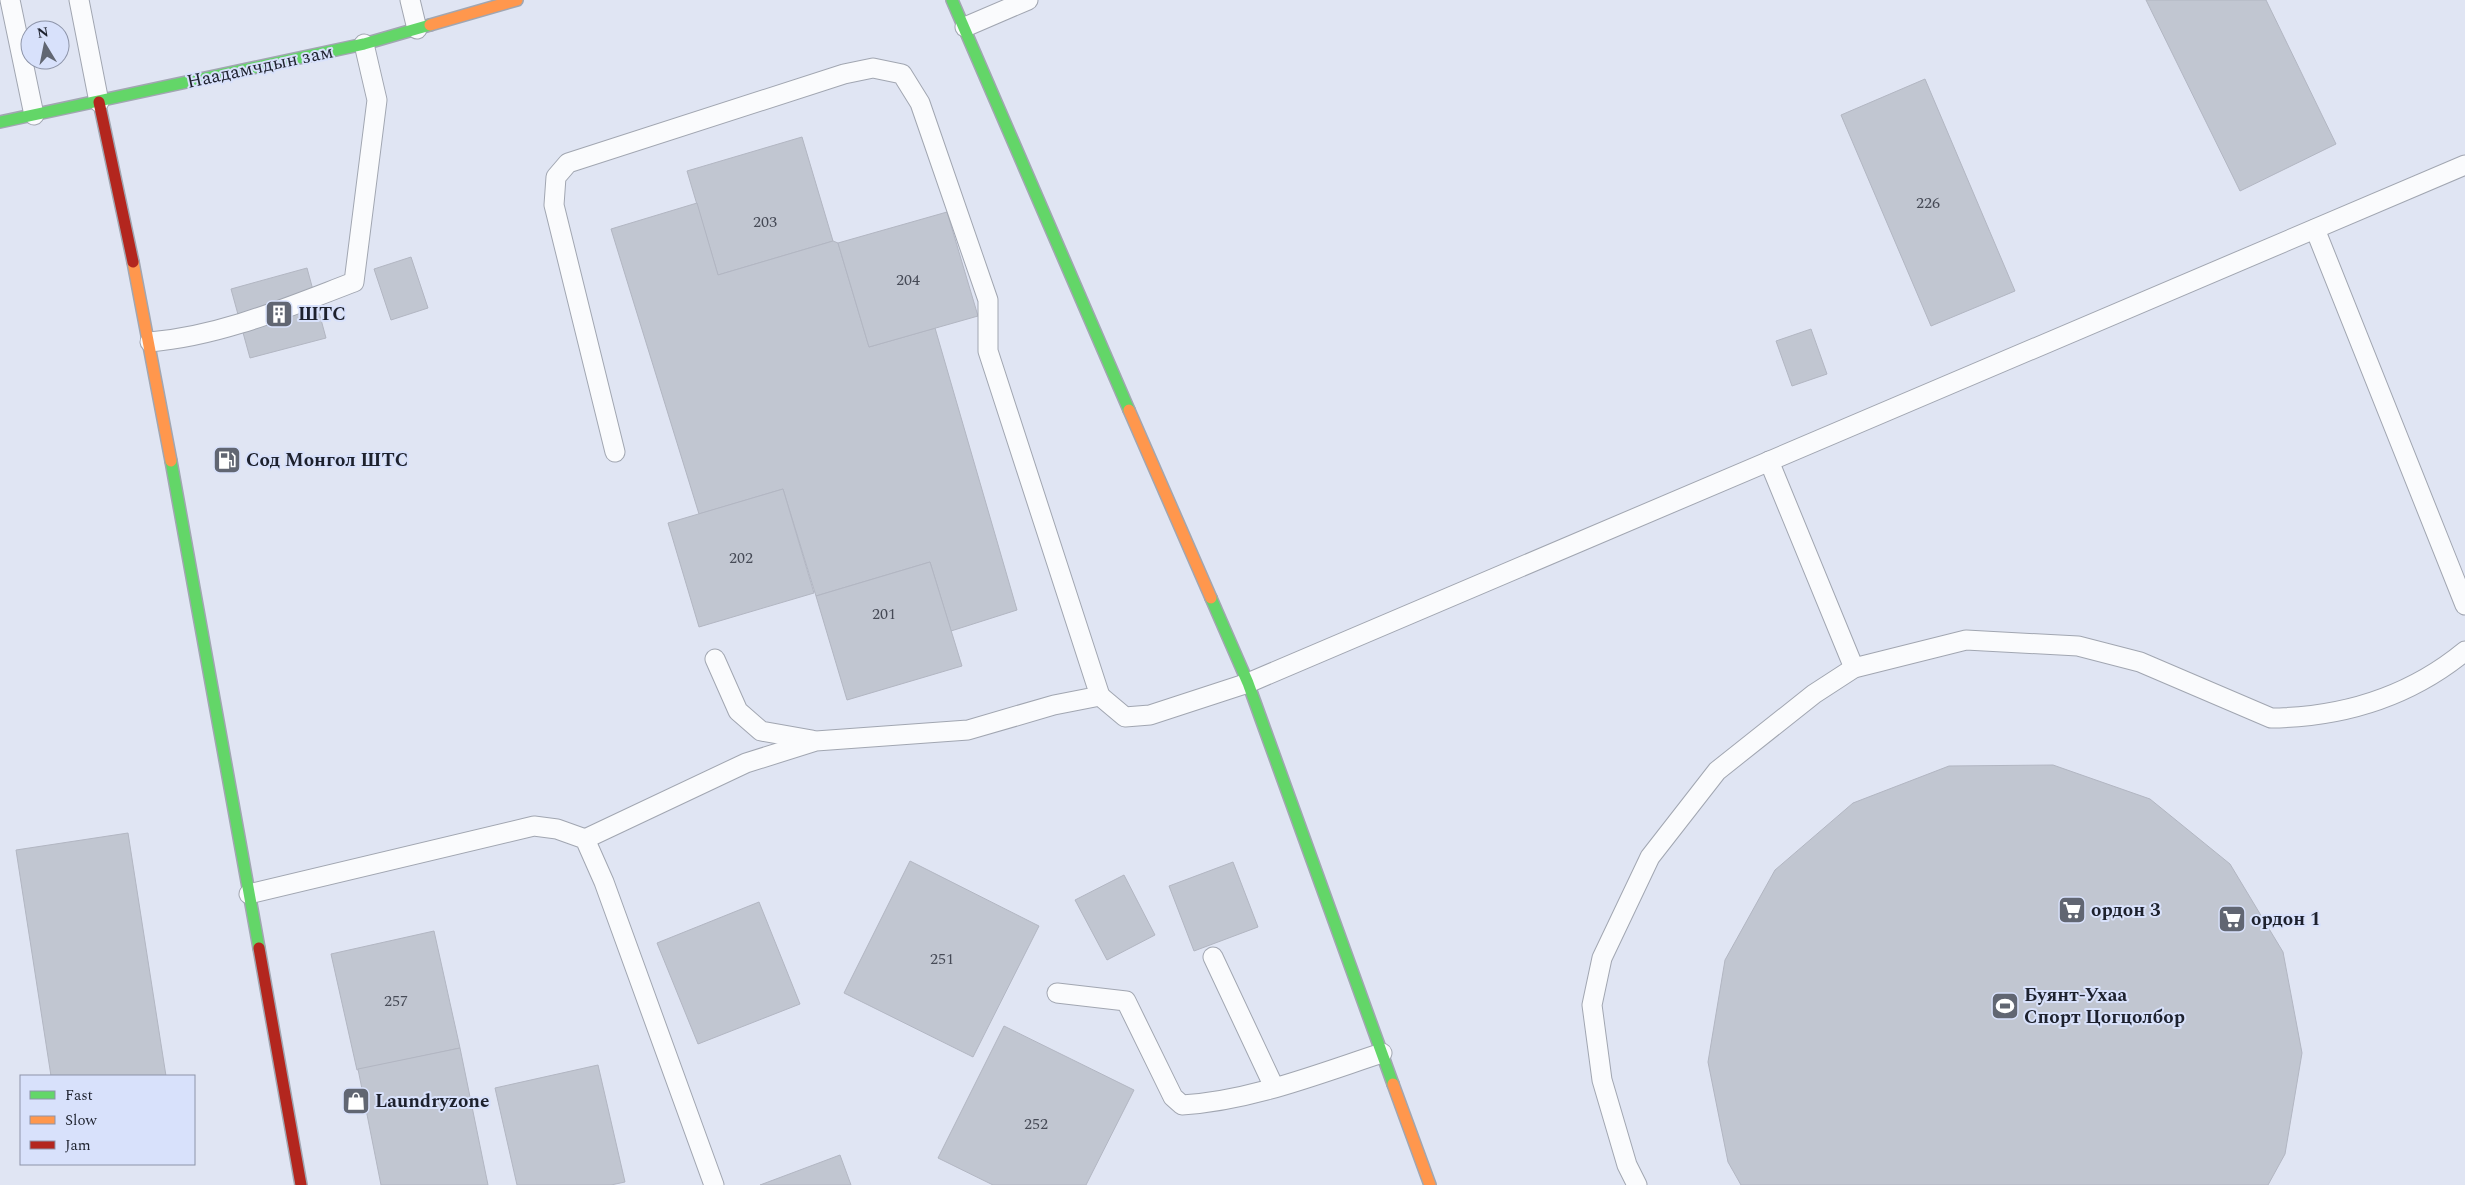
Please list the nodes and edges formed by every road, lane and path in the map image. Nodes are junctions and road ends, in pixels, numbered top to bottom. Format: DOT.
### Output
graph roads {
  1 [pos="80,0"];
  2 [pos="410,0"];
  3 [pos="517,0"];
  4 [pos="952,0"];
  5 [pos="1028,0"];
  6 [pos="7,5"];
  7 [pos="965,27"];
  8 [pos="417,29"];
  9 [pos="364,44"];
  10 [pos="99,102"];
  11 [pos="34,115"];
  12 [pos="0,122"];
  13 [pos="2465,165"];
  14 [pos="2315,229"];
  15 [pos="150,342"];
  16 [pos="615,452"];
  17 [pos="1769,461"];
  18 [pos="2465,605"];
  19 [pos="2465,651"];
  20 [pos="714,659"];
  21 [pos="1854,668"];
  22 [pos="1248,683"];
  23 [pos="1100,696"];
  24 [pos="816,741"];
  25 [pos="586,839"];
  26 [pos="249,894"];
  27 [pos="1213,957"];
  28 [pos="1057,993"];
  29 [pos="1382,1053"];
  30 [pos="1274,1087"];
  31 [pos="301,1185"];
  32 [pos="714,1185"];
  33 [pos="1430,1185"];
  34 [pos="1638,1185"];
  1 -- 10 [label="lane"];
  2 -- 8 [label="lane"];
  3 -- 8 [label="street, Наадамчдын зам"];
  4 -- 7 [label="street"];
  5 -- 7 [label="lane"];
  6 -- 11 [label="lane"];
  7 -- 22 [label="street"];
  8 -- 9 [label="street, Наадамчдын зам"];
  9 -- 10 [label="street, Наадамчдын зам"];
  9 -- 15 [label="lane"];
  10 -- 11 [label="street, Наадамчдын зам"];
  10 -- 15 [label="street"];
  11 -- 12 [label="street, Наадамчдын зам"];
  13 -- 14 [label="lane"];
  14 -- 17 [label="lane"];
  14 -- 18 [label="lane"];
  15 -- 26 [label="street"];
  16 -- 23 [label="lane"];
  17 -- 21 [label="lane"];
  17 -- 22 [label="lane"];
  19 -- 21 [label="lane"];
  20 -- 24 [label="lane"];
  21 -- 34 [label="lane"];
  22 -- 23 [label="lane"];
  22 -- 29 [label="street"];
  23 -- 24 [label="lane"];
  24 -- 25 [label="lane"];
  25 -- 26 [label="lane"];
  25 -- 32 [label="lane"];
  26 -- 31 [label="street"];
  27 -- 30 [label="lane"];
  28 -- 30 [label="lane"];
  29 -- 30 [label="lane"];
  29 -- 33 [label="street"];
}
